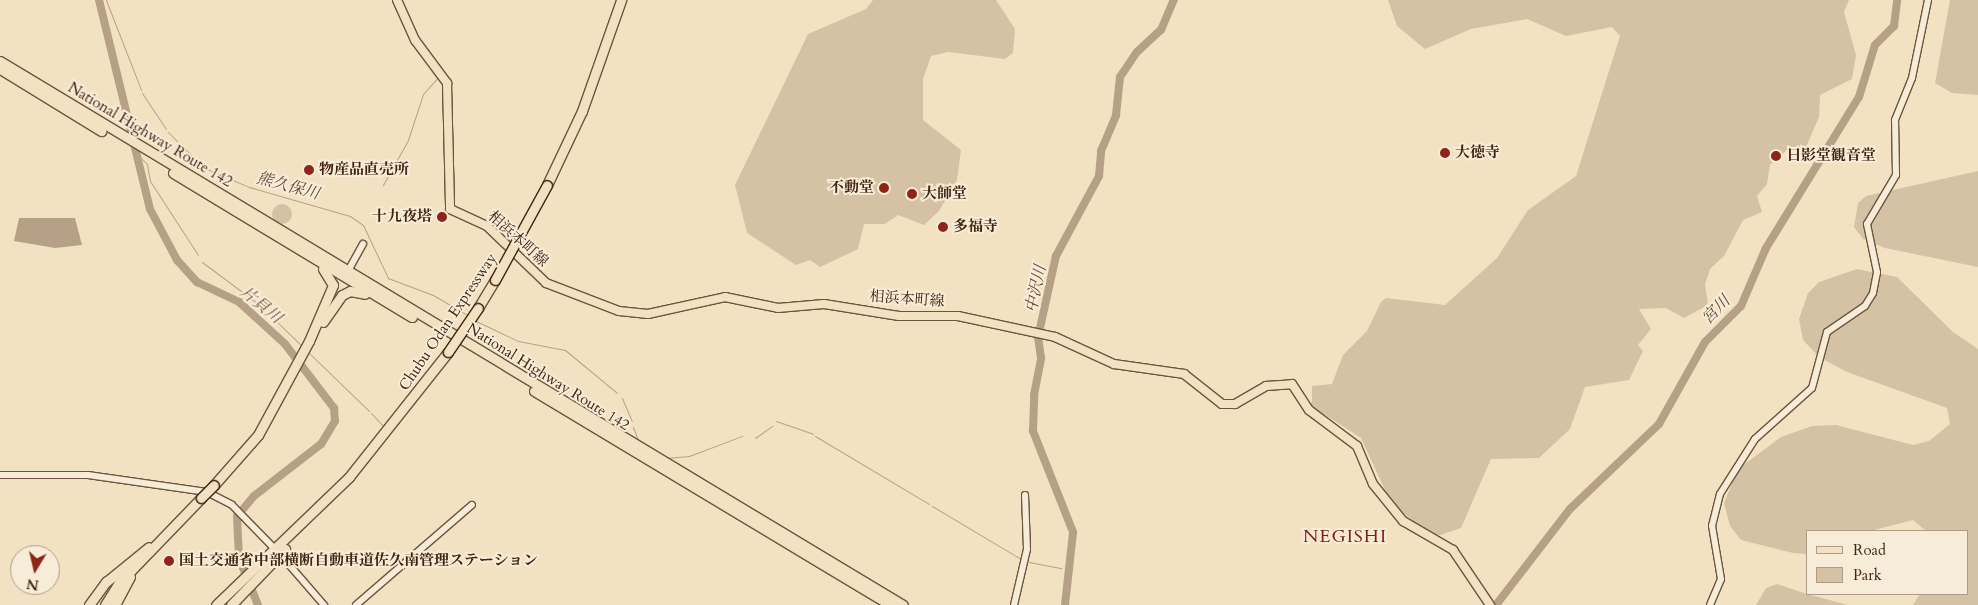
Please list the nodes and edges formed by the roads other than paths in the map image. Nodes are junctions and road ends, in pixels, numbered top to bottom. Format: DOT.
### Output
graph roads {
  1 [pos="397,0"];
  2 [pos="621,0"];
  3 [pos="1928,0"];
  4 [pos="0,61"];
  5 [pos="0,69"];
  6 [pos="128,143"];
  7 [pos="148,154"];
  8 [pos="363,244"];
  9 [pos="293,247"];
  10 [pos="347,274"];
  11 [pos="326,312"];
  12 [pos="404,312"];
  13 [pos="0,475"];
  14 [pos="1025,495"];
  15 [pos="329,498"];
  16 [pos="472,504"];
  17 [pos="276,547"];
  18 [pos="146,553"];
  19 [pos="285,560"];
  20 [pos="258,569"];
  21 [pos="235,586"];
  22 [pos="89,605"];
  23 [pos="101,605"];
  24 [pos="105,605"];
  25 [pos="115,605"];
  26 [pos="211,605"];
  27 [pos="216,605"];
  28 [pos="231,605"];
  29 [pos="324,605"];
  30 [pos="356,605"];
  31 [pos="890,605"];
  32 [pos="903,605"];
  33 [pos="1014,605"];
  34 [pos="1490,605"];
  35 [pos="1710,605"];
  1 -- 34 [label="main road, 相浜本町線"];
  2 -- 15 [label="highway, Chubu Odan Expressway, bridge"];
  3 -- 35 [label="street"];
  4 -- 6 [label="highway, National Highway Route 142"];
  5 -- 6 [label="highway, National Highway Route 142"];
  6 -- 7 [label="highway, National Highway Route 142"];
  7 -- 9 [label="highway, National Highway Route 142"];
  7 -- 10 [label="highway, National Highway Route 142"];
  8 -- 10 [label="street"];
  9 -- 10 [label="highway, National Highway Route 142"];
  9 -- 11 [label="highway"];
  10 -- 11 [label="highway"];
  10 -- 12 [label="highway, National Highway Route 142"];
  10 -- 32 [label="highway, National Highway Route 142"];
  11 -- 12 [label="highway"];
  11 -- 18 [label="highway, bridge"];
  12 -- 31 [label="highway, National Highway Route 142"];
  13 -- 17 [label="street"];
  14 -- 33 [label="street"];
  15 -- 17 [label="highway, Chubu Odan Expressway"];
  15 -- 20 [label="highway"];
  16 -- 30 [label="street"];
  17 -- 20 [label="highway, Chubu Odan Expressway"];
  18 -- 22 [label="highway"];
  18 -- 23 [label="highway"];
  18 -- 24 [label="highway"];
  18 -- 25 [label="highway"];
  19 -- 29 [label="street"];
  20 -- 21 [label="highway, Chubu Odan Expressway"];
  20 -- 28 [label="highway"];
  21 -- 26 [label="highway"];
  21 -- 27 [label="highway, Chubu Odan Expressway"];
}
